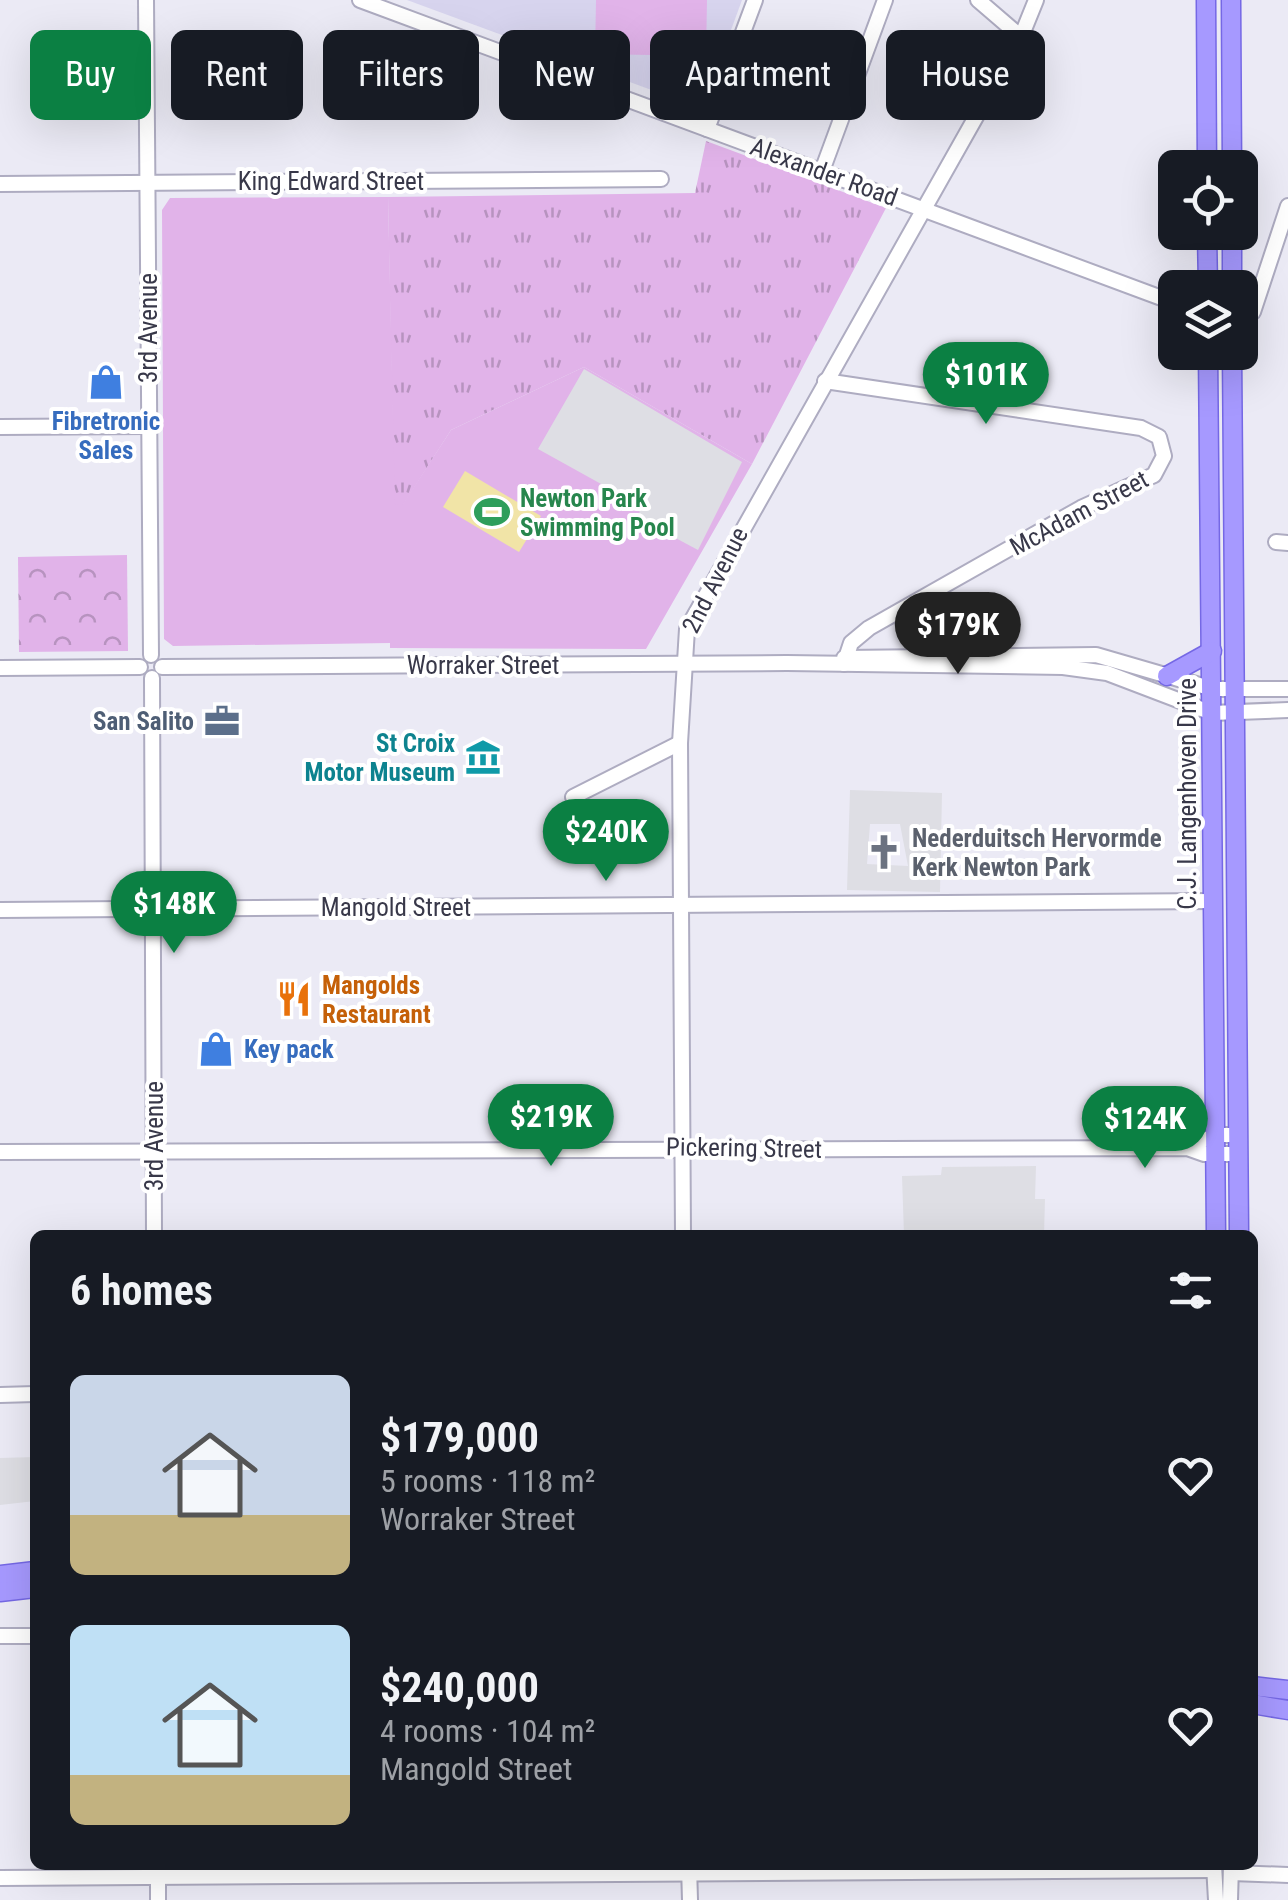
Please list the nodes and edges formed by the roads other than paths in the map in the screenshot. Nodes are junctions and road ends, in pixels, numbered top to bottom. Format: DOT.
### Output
graph roads {
  1 [pos="146,0"];
  2 [pos="360,0"];
  3 [pos="755,0"];
  4 [pos="885,0"];
  5 [pos="978,0"];
  6 [pos="1036,0"];
  7 [pos="1206,0"];
  8 [pos="1232,0"];
  9 [pos="1013,30"];
  10 [pos="1024,30"];
  11 [pos="974,120"];
  12 [pos="707,129"];
  13 [pos="1206,150"];
  14 [pos="1232,150"];
  15 [pos="822,171"];
  16 [pos="661,179"];
  17 [pos="147,182"];
  18 [pos="0,184"];
  19 [pos="1288,206"];
  20 [pos="924,210"];
  21 [pos="1158,296"];
  22 [pos="1258,297"];
  23 [pos="1208,370"];
  24 [pos="1232,370"];
  25 [pos="825,381"];
  26 [pos="148,426"];
  27 [pos="0,427"];
  28 [pos="1212,651"];
  29 [pos="844,662"];
  30 [pos="682,664"];
  31 [pos="0,668"];
  32 [pos="151,670"];
  33 [pos="1167,676"];
  34 [pos="1212,689"];
  35 [pos="1236,689"];
  36 [pos="1288,689"];
  37 [pos="1288,710"];
  38 [pos="1212,712"];
  39 [pos="1237,712"];
  40 [pos="680,742"];
  41 [pos="572,797"];
  42 [pos="1212,900"];
  43 [pos="682,906"];
  44 [pos="152,909"];
  45 [pos="0,910"];
  46 [pos="1239,1135"];
  47 [pos="1216,1136"];
  48 [pos="684,1147"];
  49 [pos="1187,1148"];
  50 [pos="154,1150"];
  51 [pos="0,1152"];
  52 [pos="1238,1154"];
  53 [pos="1216,1155"];
  54 [pos="154,1230"];
  55 [pos="683,1230"];
  56 [pos="1216,1230"];
  57 [pos="1239,1230"];
  58 [pos="30,1394"];
  59 [pos="0,1395"];
  60 [pos="30,1572"];
  61 [pos="0,1575"];
  62 [pos="30,1589"];
  63 [pos="0,1592"];
  64 [pos="0,1636"];
  65 [pos="30,1636"];
  66 [pos="1258,1687"];
  67 [pos="1288,1690"];
  68 [pos="1258,1705"];
  69 [pos="1288,1710"];
  70 [pos="689,1870"];
  71 [pos="1214,1870"];
  72 [pos="1231,1870"];
  73 [pos="1240,1870"];
  74 [pos="158,1871"];
  75 [pos="1288,1875"];
  76 [pos="0,1878"];
  77 [pos="158,1900"];
  78 [pos="690,1900"];
  79 [pos="1216,1900"];
  80 [pos="1230,1900"];
  1 -- 17 [label="street, 3rd Avenue"];
  2 -- 12 [label="street, Alexander Road"];
  3 -- 12 [label="street"];
  4 -- 15 [label="street"];
  5 -- 9 [label="street"];
  6 -- 10 [label="street, 2nd Avenue"];
  7 -- 13 [label="main road"];
  8 -- 14 [label="main road"];
  11 -- 20 [label="street, 2nd Avenue"];
  12 -- 15 [label="street, Alexander Road"];
  15 -- 20 [label="street, Alexander Road"];
  16 -- 17 [label="street, King Edward Street"];
  17 -- 18 [label="street, King Edward Street"];
  17 -- 26 [label="street, 3rd Avenue"];
  19 -- 22 [label="street"];
  20 -- 21 [label="street, Alexander Road"];
  20 -- 25 [label="street, 2nd Avenue"];
  23 -- 28 [label="main road, C.J. Langenhoven Drive"];
  24 -- 35 [label="main road, C.J. Langenhoven Drive"];
  25 -- 29 [label="street, McAdam Street"];
  25 -- 30 [label="street, 2nd Avenue"];
  26 -- 27 [label="street"];
  26 -- 32 [label="street, 3rd Avenue"];
  28 -- 33 [label="main road"];
  28 -- 34 [label="main road, C.J. Langenhoven Drive"];
  29 -- 30 [label="street, Worraker Street"];
  29 -- 33 [label="street, Worraker Street"];
  29 -- 38 [label="street, Worraker Street"];
  30 -- 32 [label="street, Worraker Street"];
  30 -- 40 [label="street, 2nd Avenue"];
  31 -- 32 [label="street, Worraker Street"];
  32 -- 44 [label="street, 3rd Avenue"];
  33 -- 34 [label="street, Worraker Street"];
  34 -- 35 [label="street, Worraker Street"];
  34 -- 38 [label="main road, C.J. Langenhoven Drive"];
  35 -- 36 [label="street, Worraker Street"];
  35 -- 39 [label="main road, C.J. Langenhoven Drive"];
  37 -- 39 [label="street"];
  38 -- 39 [label="street"];
  38 -- 42 [label="main road, C.J. Langenhoven Drive"];
  39 -- 46 [label="main road, C.J. Langenhoven Drive"];
  40 -- 41 [label="street"];
  40 -- 43 [label="street, 2nd Avenue"];
  42 -- 43 [label="street, Mangold Street"];
  42 -- 47 [label="main road, C.J. Langenhoven Drive"];
  43 -- 44 [label="street, Mangold Street"];
  43 -- 48 [label="street, 2nd Avenue"];
  44 -- 45 [label="street, Mangold Street"];
  44 -- 50 [label="street, 3rd Avenue"];
  46 -- 47 [label="street, Pickering Street"];
  46 -- 52 [label="main road, C.J. Langenhoven Drive"];
  47 -- 49 [label="street, Pickering Street"];
  47 -- 53 [label="main road, C.J. Langenhoven Drive"];
  48 -- 49 [label="street, Pickering Street"];
  48 -- 50 [label="street, Pickering Street"];
  48 -- 55 [label="street, 2nd Avenue"];
  49 -- 53 [label="street, Pickering Street"];
  50 -- 51 [label="street, Pickering Street"];
  50 -- 54 [label="street, 3rd Avenue"];
  52 -- 53 [label="street, Pickering Street"];
  52 -- 57 [label="main road, C.J. Langenhoven Drive"];
  53 -- 56 [label="main road, C.J. Langenhoven Drive"];
  58 -- 59 [label="street"];
  60 -- 61 [label="main road"];
  62 -- 63 [label="main road"];
  64 -- 65 [label="street"];
  66 -- 67 [label="main road"];
  68 -- 69 [label="main road"];
  70 -- 74 [label="street"];
  70 -- 78 [label="street"];
  71 -- 79 [label="street"];
  72 -- 80 [label="street"];
  73 -- 75 [label="street"];
  74 -- 76 [label="street"];
  74 -- 77 [label="street"];
}
